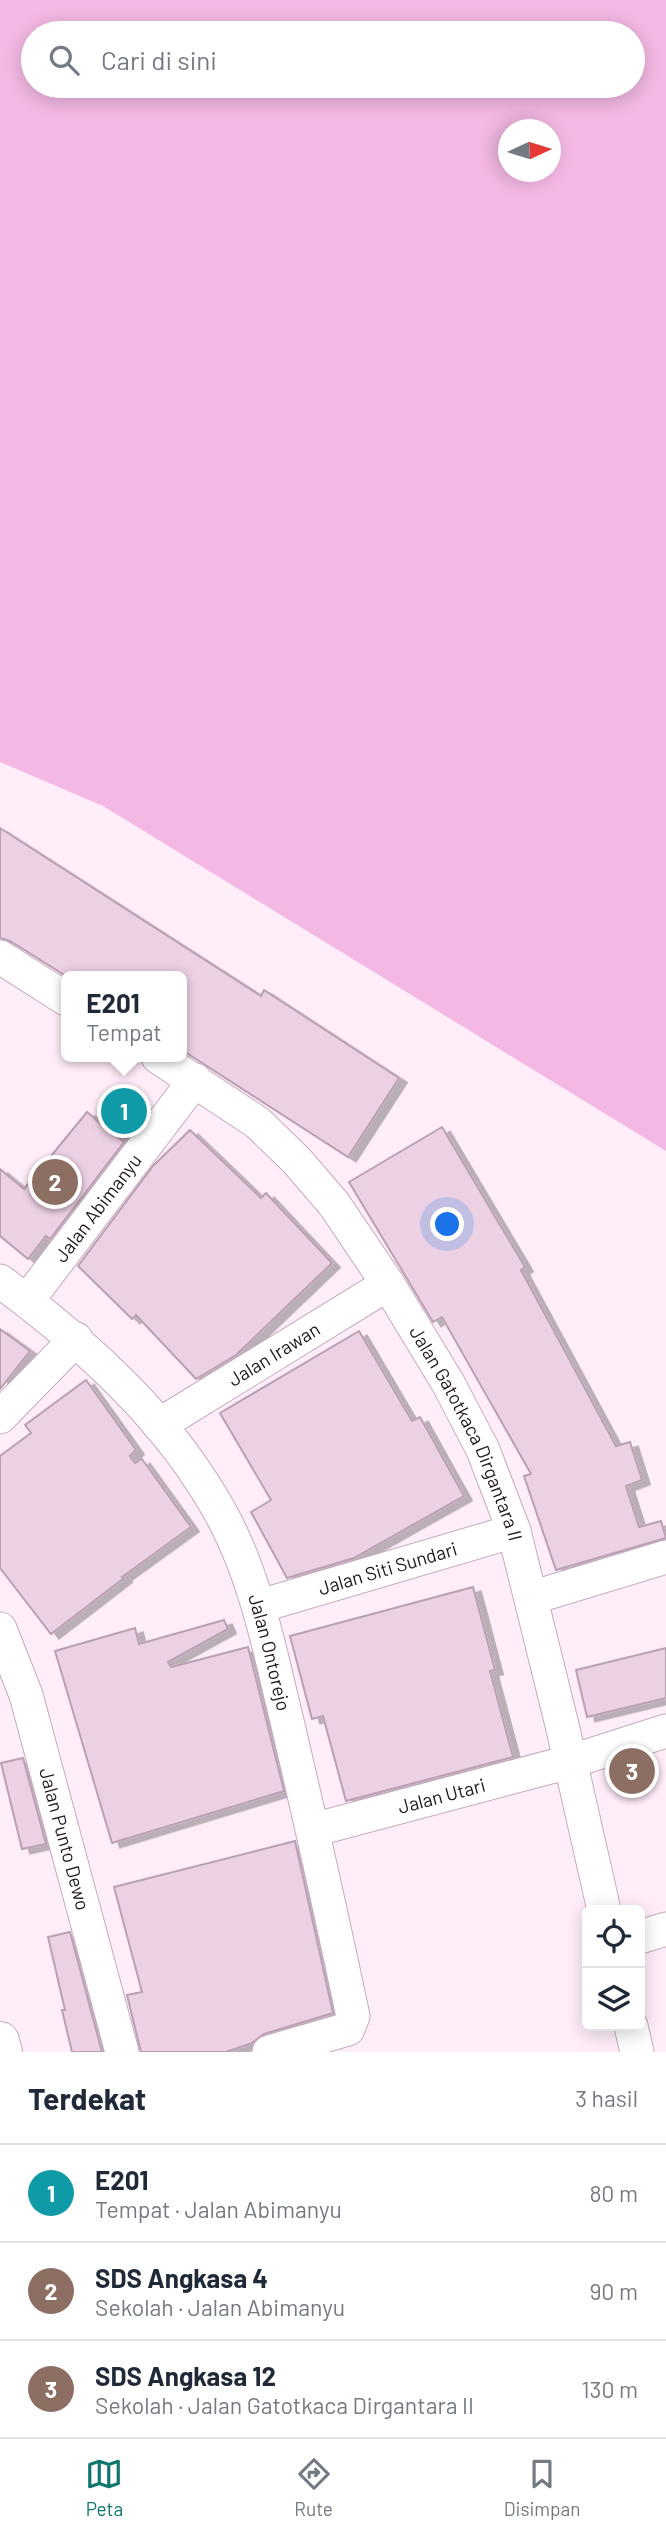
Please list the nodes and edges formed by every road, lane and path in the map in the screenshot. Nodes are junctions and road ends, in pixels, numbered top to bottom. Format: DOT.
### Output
graph roads {
  1 [pos="0,957"];
  2 [pos="61,996"];
  3 [pos="166,1062"];
  4 [pos="194,1080"];
  5 [pos="0,1281"];
  6 [pos="388,1284"];
  7 [pos="27,1301"];
  8 [pos="76,1339"];
  9 [pos="0,1418"];
  10 [pos="159,1425"];
  11 [pos="514,1531"];
  12 [pos="666,1557"];
  13 [pos="531,1598"];
  14 [pos="260,1606"];
  15 [pos="0,1629"];
  16 [pos="666,1731"];
  17 [pos="569,1762"];
  18 [pos="313,1830"];
  19 [pos="603,1905"];
  20 [pos="666,1929"];
  21 [pos="645,1935"];
  22 [pos="632,2031"];
  23 [pos="0,2041"];
  24 [pos="2,2052"];
  25 [pos="122,2052"];
  26 [pos="269,2052"];
  27 [pos="637,2052"];
  1 -- 2 [label="street"];
  3 -- 4 [label="street, Jalan Gatotkaca Dirgantara II"];
  4 -- 6 [label="street, Jalan Gatotkaca Dirgantara II"];
  4 -- 7 [label="street, Jalan Abimanyu"];
  5 -- 7 [label="street, Jalan Ontorejo"];
  6 -- 10 [label="street, Jalan Irawan"];
  6 -- 11 [label="street, Jalan Gatotkaca Dirgantara II"];
  7 -- 8 [label="street, Jalan Ontorejo"];
  8 -- 9 [label="street"];
  8 -- 10 [label="street, Jalan Ontorejo"];
  10 -- 14 [label="street, Jalan Ontorejo"];
  11 -- 13 [label="street, Jalan Gatotkaca Dirgantara II"];
  11 -- 14 [label="street, Jalan Siti Sundari"];
  12 -- 13 [label="street"];
  13 -- 17 [label="street, Jalan Gatotkaca Dirgantara II"];
  14 -- 18 [label="street, Jalan Ontorejo"];
  15 -- 25 [label="street, Jalan Punto Dewo"];
  16 -- 17 [label="street, Jalan Utari"];
  17 -- 18 [label="street, Jalan Utari"];
  17 -- 19 [label="street, Jalan Gatotkaca Dirgantara II"];
  18 -- 26 [label="street, Jalan Ontorejo"];
  20 -- 21 [label="street"];
  22 -- 27 [label="street"];
  23 -- 24 [label="main road"];
}
